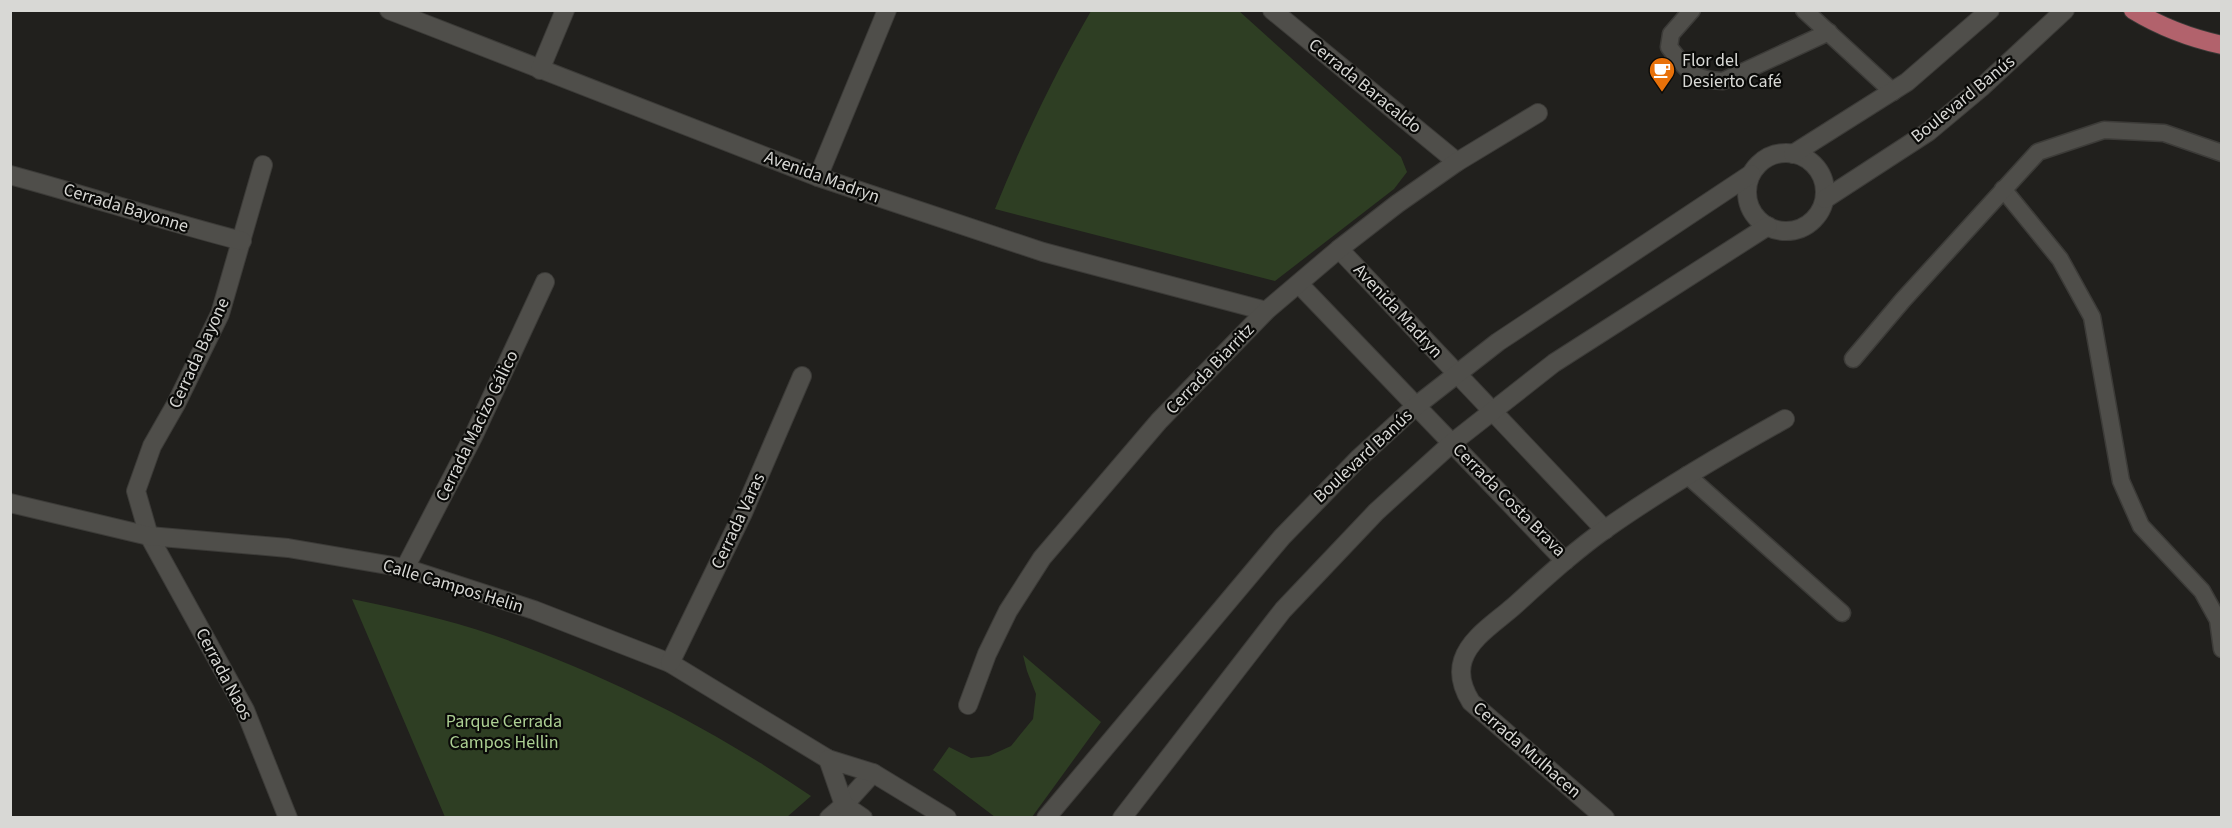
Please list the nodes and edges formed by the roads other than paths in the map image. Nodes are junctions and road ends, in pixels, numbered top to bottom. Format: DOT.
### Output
graph roads {
  1 [pos="389,10"];
  2 [pos="565,10"];
  3 [pos="887,10"];
  4 [pos="1272,10"];
  5 [pos="1692,10"];
  6 [pos="1804,10"];
  7 [pos="1990,10"];
  8 [pos="2065,10"];
  9 [pos="2133,10"];
  10 [pos="1829,32"];
  11 [pos="2222,45"];
  12 [pos="540,70"];
  13 [pos="1893,92"];
  14 [pos="1538,113"];
  15 [pos="2222,153"];
  16 [pos="1793,154"];
  17 [pos="1457,162"];
  18 [pos="262,165"];
  19 [pos="1751,174"];
  20 [pos="10,175"];
  21 [pos="818,177"];
  22 [pos="2003,189"];
  23 [pos="1825,199"];
  24 [pos="1768,226"];
  25 [pos="242,241"];
  26 [pos="1339,249"];
  27 [pos="545,282"];
  28 [pos="1299,284"];
  29 [pos="1266,311"];
  30 [pos="1853,359"];
  31 [pos="1457,374"];
  32 [pos="802,376"];
  33 [pos="1416,406"];
  34 [pos="1492,411"];
  35 [pos="1785,419"];
  36 [pos="1452,443"];
  37 [pos="1686,475"];
  38 [pos="10,503"];
  39 [pos="1605,530"];
  40 [pos="150,536"];
  41 [pos="1565,561"];
  42 [pos="405,568"];
  43 [pos="1842,613"];
  44 [pos="2222,649"];
  45 [pos="670,663"];
  46 [pos="968,705"];
  47 [pos="828,759"];
  48 [pos="873,773"];
  49 [pos="844,805"];
  50 [pos="288,818"];
  51 [pos="829,818"];
  52 [pos="863,818"];
  53 [pos="947,818"];
  54 [pos="1046,818"];
  55 [pos="1122,818"];
  56 [pos="1605,818"];
  1 -- 12 [label="street, Avenida Madryn"];
  2 -- 12 [label="street"];
  3 -- 21 [label="street"];
  4 -- 17 [label="street, Cerrada Baracaldo"];
  5 -- 10 [label="lane"];
  6 -- 10 [label="lane"];
  7 -- 13 [label="street"];
  8 -- 23 [label="street, Boulevard Banús"];
  9 -- 11 [label="main road"];
  10 -- 13 [label="lane"];
  12 -- 21 [label="street, Avenida Madryn"];
  13 -- 16 [label="street"];
  14 -- 17 [label="street, Cerrada Biarritz"];
  15 -- 22 [label="lane"];
  16 -- 19 [label="street"];
  16 -- 23 [label="street"];
  17 -- 26 [label="street, Cerrada Biarritz"];
  18 -- 25 [label="street, Cerrada Bayone"];
  19 -- 24 [label="street"];
  19 -- 31 [label="street, Boulevard Banús"];
  20 -- 25 [label="street, Cerrada Bayonne"];
  21 -- 29 [label="street, Avenida Madryn"];
  22 -- 30 [label="lane"];
  22 -- 44 [label="lane"];
  23 -- 24 [label="street"];
  24 -- 34 [label="street"];
  25 -- 40 [label="street, Cerrada Bayone"];
  26 -- 28 [label="street, Cerrada Biarritz"];
  26 -- 31 [label="street, Avenida Madryn"];
  27 -- 42 [label="street, Cerrada Macizo Gálico"];
  28 -- 29 [label="street, Cerrada Biarritz"];
  28 -- 33 [label="street"];
  29 -- 46 [label="street, Cerrada Biarritz"];
  31 -- 33 [label="street, Boulevard Banús"];
  31 -- 34 [label="street"];
  32 -- 45 [label="street, Cerrada Varas"];
  33 -- 36 [label="street, Cerrada Costa Brava"];
  33 -- 54 [label="street, Boulevard Banús"];
  34 -- 36 [label="street"];
  34 -- 39 [label="street"];
  35 -- 37 [label="street, Cerrada Costa Brava"];
  36 -- 41 [label="street, Cerrada Costa Brava"];
  36 -- 55 [label="street"];
  37 -- 39 [label="street, Cerrada Costa Brava"];
  37 -- 43 [label="lane"];
  38 -- 40 [label="street, Calle Campos Helin"];
  39 -- 41 [label="street, Cerrada Costa Brava"];
  40 -- 42 [label="street, Calle Campos Helin"];
  40 -- 50 [label="street, Cerrada Naos"];
  41 -- 56 [label="street, Cerrada Mulhacen"];
  42 -- 45 [label="street, Calle Campos Helin"];
  45 -- 47 [label="street, Calle Campos Helin"];
  47 -- 48 [label="street, Calle Campos Helin"];
  47 -- 49 [label="street"];
  48 -- 49 [label="street"];
  48 -- 53 [label="street, Calle Campos Helin"];
  49 -- 51 [label="street"];
  49 -- 52 [label="street"];
}
